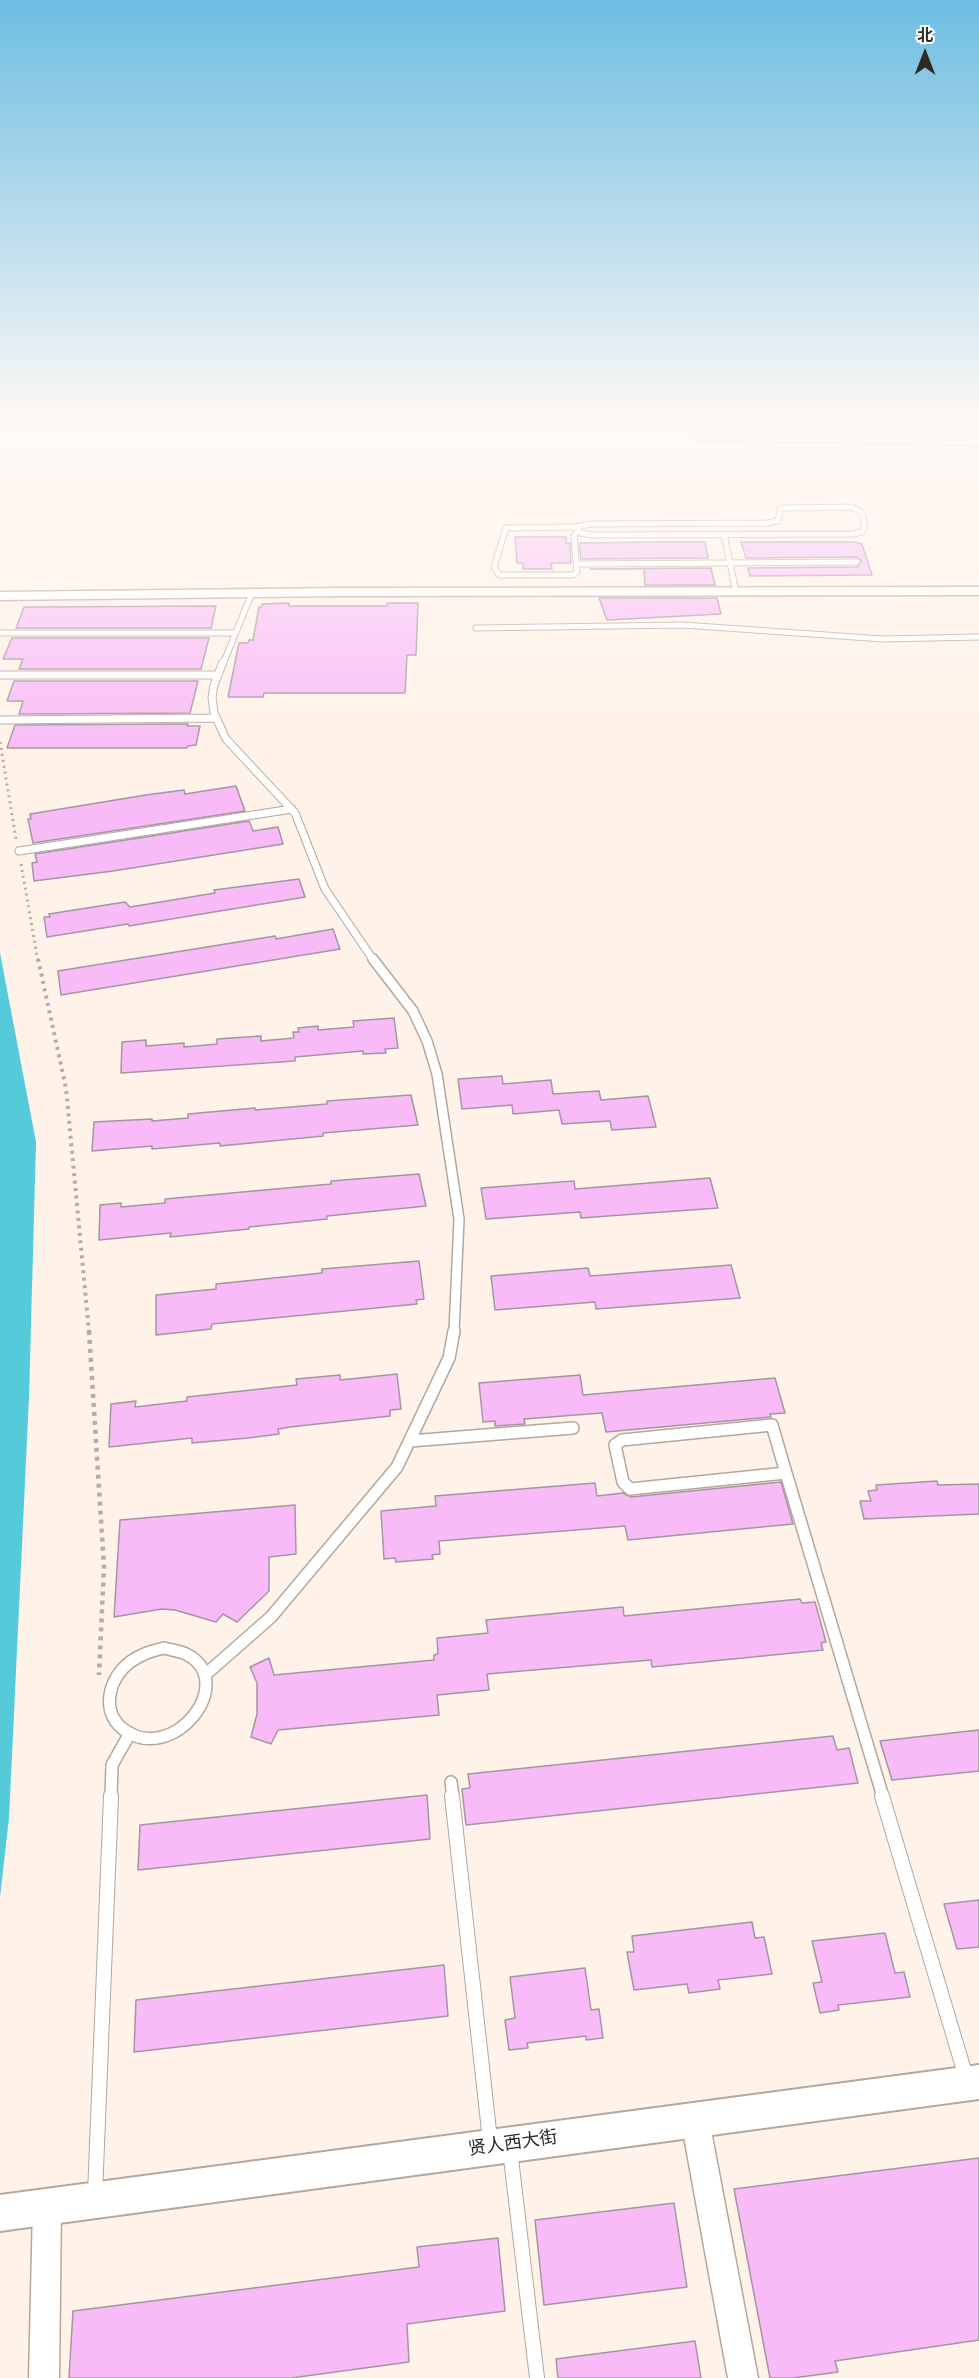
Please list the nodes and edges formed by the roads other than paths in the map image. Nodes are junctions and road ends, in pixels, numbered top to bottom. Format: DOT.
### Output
graph roads {
  1 [pos="503,537"];
  2 [pos="574,537"];
  3 [pos="724,537"];
  4 [pos="857,562"];
  5 [pos="730,563"];
  6 [pos="577,564"];
  7 [pos="979,591"];
  8 [pos="736,592"];
  9 [pos="252,593"];
  10 [pos="0,596"];
  11 [pos="476,628"];
  12 [pos="0,633"];
  13 [pos="235,633"];
  14 [pos="979,637"];
  15 [pos="0,675"];
  16 [pos="218,675"];
  17 [pos="216,718"];
  18 [pos="0,720"];
  19 [pos="292,809"];
  20 [pos="18,851"];
  21 [pos="573,1428"];
  22 [pos="410,1441"];
  23 [pos="786,1473"];
  24 [pos="205,1675"];
  25 [pos="130,1733"];
  26 [pos="451,1782"];
  27 [pos="974,2083"];
  28 [pos="695,2120"];
  29 [pos="500,2146"];
  30 [pos="94,2200"];
  31 [pos="47,2207"];
  32 [pos="0,2213"];
  33 [pos="44,2378"];
  34 [pos="537,2378"];
  35 [pos="743,2378"];
  1 -- 6 [label="lane"];
  2 -- 6 [label="lane"];
  3 -- 5 [label="lane"];
  4 -- 5 [label="lane"];
  5 -- 6 [label="lane"];
  5 -- 8 [label="lane"];
  7 -- 8 [label="street"];
  8 -- 9 [label="street"];
  9 -- 10 [label="street"];
  9 -- 13 [label="lane"];
  11 -- 14 [label="lane"];
  12 -- 13 [label="lane"];
  13 -- 16 [label="lane"];
  15 -- 16 [label="lane"];
  16 -- 17 [label="lane"];
  17 -- 18 [label="lane"];
  17 -- 19 [label="lane"];
  19 -- 20 [label="lane"];
  19 -- 22 [label="lane"];
  21 -- 22 [label="lane"];
  22 -- 24 [label="lane"];
  23 -- 23 [label="lane"];
  23 -- 27 [label="lane"];
  24 -- 25 [label="lane"];
  24 -- 25 [label="lane"];
  25 -- 30 [label="lane"];
  26 -- 29 [label="lane"];
  27 -- 28 [label="street, 贤人西大街"];
  28 -- 29 [label="street, 贤人西大街"];
  28 -- 35 [label="street"];
  29 -- 30 [label="street, 贤人西大街"];
  29 -- 34 [label="lane"];
  30 -- 31 [label="street, 贤人西大街"];
  31 -- 32 [label="street, 贤人西大街"];
  31 -- 33 [label="street"];
}
